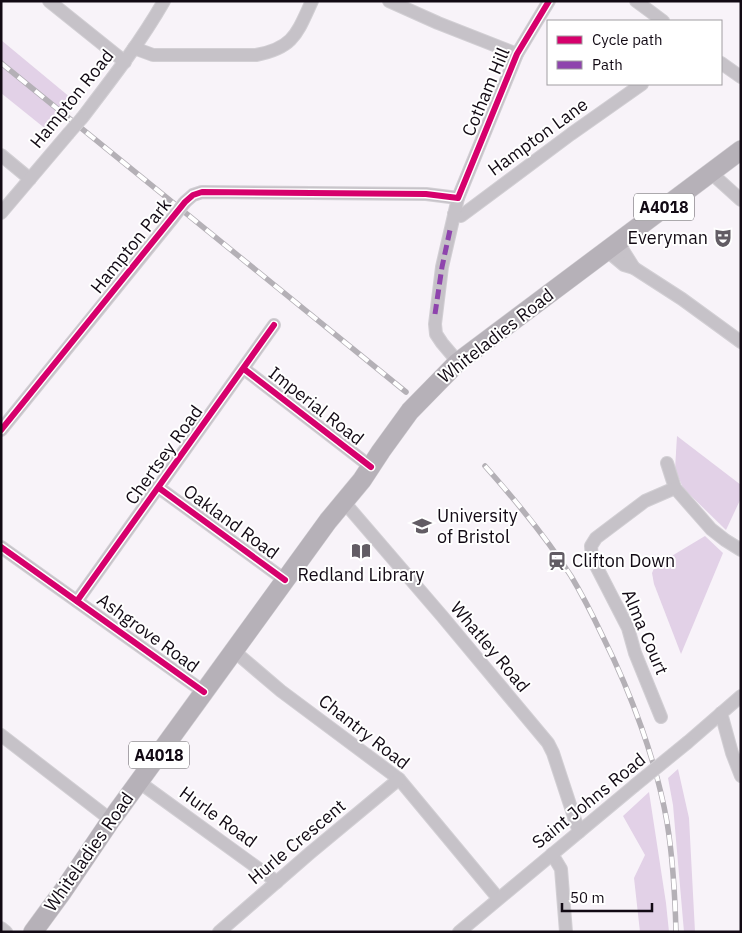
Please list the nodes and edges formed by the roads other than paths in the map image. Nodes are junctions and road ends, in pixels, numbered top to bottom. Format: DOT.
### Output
graph roads {
  1 [pos="49,1"];
  2 [pos="164,1"];
  3 [pos="312,1"];
  4 [pos="389,1"];
  5 [pos="548,1"];
  6 [pos="636,1"];
  7 [pos="407,5"];
  8 [pos="662,20"];
  9 [pos="134,48"];
  10 [pos="516,58"];
  11 [pos="125,62"];
  12 [pos="722,64"];
  13 [pos="741,77"];
  14 [pos="641,85"];
  15 [pos="741,150"];
  16 [pos="1,155"];
  17 [pos="710,172"];
  18 [pos="30,179"];
  19 [pos="458,198"];
  20 [pos="741,200"];
  21 [pos="1,213"];
  22 [pos="454,214"];
  23 [pos="612,246"];
  24 [pos="274,325"];
  25 [pos="741,342"];
  26 [pos="458,362"];
  27 [pos="244,369"];
  28 [pos="1,430"];
  29 [pos="667,463"];
  30 [pos="371,467"];
  31 [pos="159,488"];
  32 [pos="675,488"];
  33 [pos="344,502"];
  34 [pos="1,547"];
  35 [pos="741,550"];
  36 [pos="285,580"];
  37 [pos="77,601"];
  38 [pos="234,651"];
  39 [pos="204,692"];
  40 [pos="741,696"];
  41 [pos="721,713"];
  42 [pos="661,717"];
  43 [pos="1,734"];
  44 [pos="741,776"];
  45 [pos="398,779"];
  46 [pos="139,782"];
  47 [pos="111,820"];
  48 [pos="579,832"];
  49 [pos="552,854"];
  50 [pos="277,882"];
  51 [pos="498,898"];
  52 [pos="1,928"];
  53 [pos="6,932"];
  54 [pos="33,932"];
  55 [pos="219,932"];
  56 [pos="459,932"];
  57 [pos="566,932"];
  1 -- 11 [label="street"];
  2 -- 9 [label="street, Hampton Road"];
  3 -- 9 [label="street"];
  4 -- 7 [label="street"];
  5 -- 10 [label="street, Cotham Hill"];
  6 -- 8 [label="street"];
  7 -- 10 [label="street"];
  9 -- 11 [label="street, Hampton Road"];
  10 -- 19 [label="street, Cotham Hill"];
  11 -- 18 [label="street, Hampton Road, bridge"];
  12 -- 13 [label="street"];
  14 -- 22 [label="street, Hampton Lane"];
  15 -- 17 [label="main road, Whiteladies Road / A4018"];
  16 -- 18 [label="street"];
  17 -- 20 [label="street"];
  17 -- 23 [label="main road, Whiteladies Road / A4018"];
  18 -- 21 [label="street, Hampton Road"];
  19 -- 22 [label="street, Cotham Hill"];
  19 -- 28 [label="street, Hampton Park, bridge"];
  22 -- 26 [label="street, Cotham Hill"];
  23 -- 25 [label="street"];
  23 -- 26 [label="main road, Whiteladies Road / A4018"];
  24 -- 27 [label="street, Chertsey Road"];
  26 -- 30 [label="main road, Whiteladies Road / A4018"];
  27 -- 30 [label="street, Imperial Road"];
  27 -- 31 [label="street, Chertsey Road"];
  29 -- 32 [label="street"];
  30 -- 33 [label="main road, Whiteladies Road / A4018"];
  31 -- 36 [label="street, Oakland Road"];
  31 -- 37 [label="street, Chertsey Road"];
  32 -- 35 [label="street"];
  32 -- 42 [label="street, Alma Court"];
  33 -- 36 [label="main road, Whiteladies Road / A4018"];
  33 -- 48 [label="street, Whatley Road"];
  34 -- 37 [label="street, Ashgrove Road"];
  36 -- 38 [label="main road, Whiteladies Road / A4018"];
  37 -- 39 [label="street, Ashgrove Road"];
  38 -- 39 [label="main road, Whiteladies Road / A4018"];
  38 -- 45 [label="street, Chantry Road"];
  39 -- 46 [label="main road, Whiteladies Road / A4018"];
  40 -- 41 [label="street, Saint Johns Road"];
  41 -- 44 [label="street"];
  41 -- 48 [label="street, Saint Johns Road, bridge"];
  43 -- 47 [label="street"];
  45 -- 50 [label="street, Hurle Crescent"];
  45 -- 51 [label="street, Chantry Road"];
  46 -- 47 [label="main road, Whiteladies Road / A4018"];
  46 -- 50 [label="street, Hurle Road"];
  47 -- 54 [label="main road, Whiteladies Road / A4018"];
  48 -- 49 [label="street, Saint Johns Road"];
  49 -- 51 [label="street, Saint Johns Road"];
  49 -- 57 [label="street"];
  50 -- 55 [label="street, Hurle Crescent"];
  51 -- 56 [label="street, Saint Johns Road"];
  52 -- 53 [label="street"];
}
